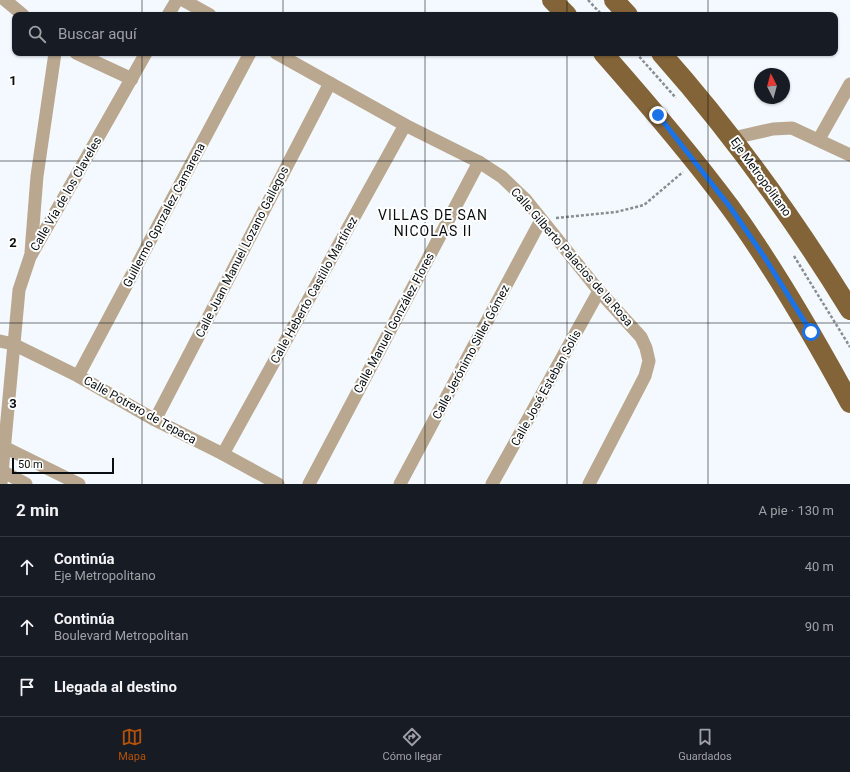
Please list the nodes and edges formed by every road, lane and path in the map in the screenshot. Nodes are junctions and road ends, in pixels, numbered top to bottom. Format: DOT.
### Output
graph roads {
  1 [pos="5,0"];
  2 [pos="177,0"];
  3 [pos="183,0"];
  4 [pos="552,0"];
  5 [pos="588,0"];
  6 [pos="614,0"];
  7 [pos="19,12"];
  8 [pos="170,12"];
  9 [pos="205,12"];
  10 [pos="564,12"];
  11 [pos="599,12"];
  12 [pos="625,12"];
  13 [pos="55,56"];
  14 [pos="82,56"];
  15 [pos="144,56"];
  16 [pos="248,56"];
  17 [pos="281,56"];
  18 [pos="605,56"];
  19 [pos="639,56"];
  20 [pos="664,56"];
  21 [pos="132,79"];
  22 [pos="330,83"];
  23 [pos="850,84"];
  24 [pos="681,104"];
  25 [pos="405,125"];
  26 [pos="733,138"];
  27 [pos="818,140"];
  28 [pos="850,155"];
  29 [pos="479,162"];
  30 [pos="695,162"];
  31 [pos="541,220"];
  32 [pos="790,250"];
  33 [pos="30,257"];
  34 [pos="599,292"];
  35 [pos="850,310"];
  36 [pos="0,341"];
  37 [pos="13,344"];
  38 [pos="850,347"];
  39 [pos="78,376"];
  40 [pos="850,403"];
  41 [pos="154,420"];
  42 [pos="4,446"];
  43 [pos="223,454"];
  44 [pos="1,478"];
  45 [pos="26,484"];
  46 [pos="79,484"];
  47 [pos="278,484"];
  48 [pos="309,484"];
  49 [pos="400,484"];
  50 [pos="492,484"];
  51 [pos="589,484"];
  1 -- 7 [label="street"];
  2 -- 8 [label="street"];
  3 -- 9 [label="street"];
  4 -- 10 [label="main road"];
  5 -- 11 [label="path"];
  6 -- 12 [label="main road"];
  13 -- 33 [label="street"];
  14 -- 21 [label="street"];
  15 -- 21 [label="street, Calle Vía de los Claveles"];
  16 -- 39 [label="street, Guillermo Gpnzalez Camarena"];
  17 -- 22 [label="street, Calle Gilberto Palacios de la Rosa"];
  18 -- 30 [label="main road"];
  19 -- 24 [label="path"];
  20 -- 26 [label="main road, Eje Metropolitano"];
  21 -- 33 [label="street, Calle Vía de los Claveles"];
  22 -- 25 [label="street, Calle Gilberto Palacios de la Rosa"];
  22 -- 41 [label="street, Calle Juan Manuel Lozano Gallegos"];
  23 -- 27 [label="street"];
  25 -- 29 [label="street, Calle Gilberto Palacios de la Rosa"];
  25 -- 43 [label="street, Calle Heberto Castillo Martínez"];
  26 -- 27 [label="street"];
  26 -- 35 [label="main road, Eje Metropolitano"];
  27 -- 28 [label="street"];
  29 -- 31 [label="street, Calle Gilberto Palacios de la Rosa"];
  29 -- 48 [label="street, Calle Manuel González Flores"];
  30 -- 31 [label="path"];
  30 -- 40 [label="main road"];
  31 -- 34 [label="street, Calle Gilberto Palacios de la Rosa"];
  31 -- 49 [label="street, Calle Jerónimo Siller Gómez"];
  32 -- 38 [label="path"];
  33 -- 37 [label="street, Calle Vía de los Claveles"];
  34 -- 50 [label="street, Calle José Esteban Solis"];
  34 -- 51 [label="street, Calle Gilberto Palacios de la Rosa"];
  36 -- 37 [label="street, Calle Potrero de Tepaca"];
  37 -- 39 [label="street, Calle Potrero de Tepaca"];
  37 -- 42 [label="street, Calle Vía de los Claveles"];
  39 -- 41 [label="street, Calle Potrero de Tepaca"];
  41 -- 43 [label="street, Calle Potrero de Tepaca"];
  42 -- 44 [label="street, Calle Vía de los Claveles"];
  42 -- 46 [label="street"];
  43 -- 47 [label="street, Calle Potrero de Tepaca"];
  44 -- 45 [label="street"];
}
